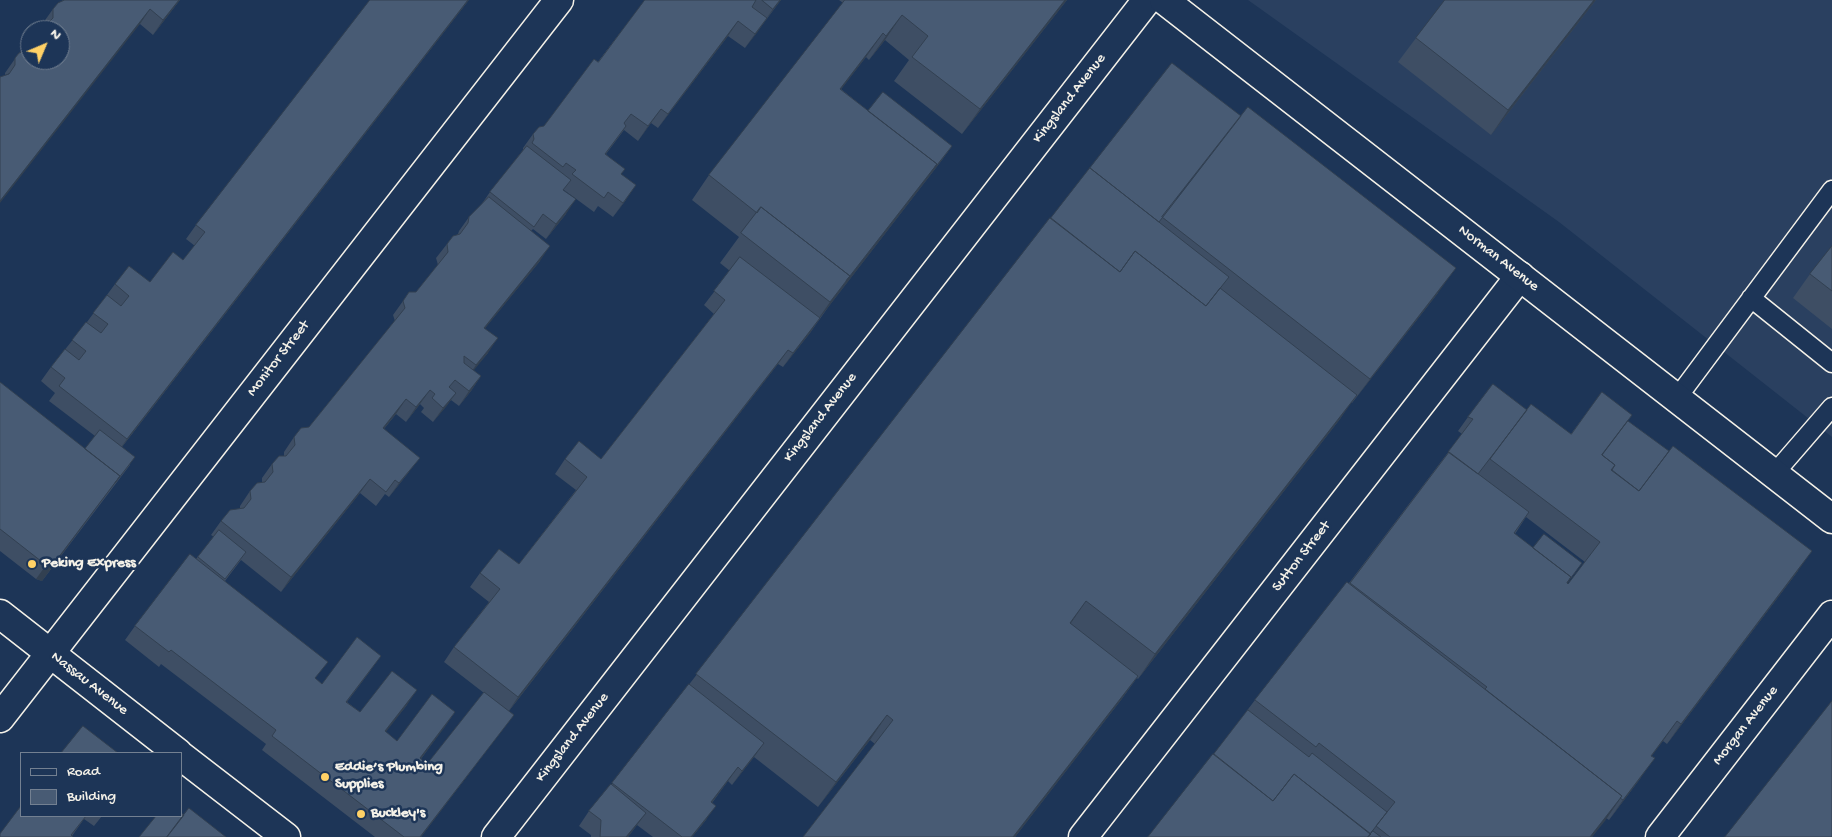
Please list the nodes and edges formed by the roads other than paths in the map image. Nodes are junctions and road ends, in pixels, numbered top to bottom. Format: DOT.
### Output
graph roads {
  1 [pos="559,0"];
  2 [pos="1147,0"];
  3 [pos="1164,0"];
  4 [pos="1832,190"];
  5 [pos="1520,276"];
  6 [pos="1751,298"];
  7 [pos="1832,363"];
  8 [pos="1676,398"];
  9 [pos="1832,407"];
  10 [pos="1774,474"];
  11 [pos="1832,519"];
  12 [pos="0,614"];
  13 [pos="1832,615"];
  14 [pos="50,653"];
  15 [pos="0,718"];
  16 [pos="177,752"];
  17 [pos="182,756"];
  18 [pos="286,837"];
  19 [pos="496,837"];
  20 [pos="1083,837"];
  21 [pos="1660,837"];
  1 -- 14 [label="street, Monitor Street"];
  2 -- 19 [label="street, Kingsland Avenue"];
  3 -- 5 [label="street, Norman Avenue"];
  4 -- 6 [label="lane"];
  5 -- 8 [label="street, Norman Avenue"];
  5 -- 20 [label="street, Sutton Street"];
  6 -- 7 [label="lane"];
  6 -- 8 [label="lane"];
  8 -- 10 [label="street, Norman Avenue"];
  9 -- 10 [label="lane"];
  10 -- 11 [label="street, Norman Avenue"];
  12 -- 14 [label="street, Nassau Avenue"];
  13 -- 21 [label="street, Morgan Avenue"];
  14 -- 15 [label="street, Monitor Street"];
  14 -- 16 [label="street, Nassau Avenue"];
  17 -- 18 [label="street, Nassau Avenue"];
}
